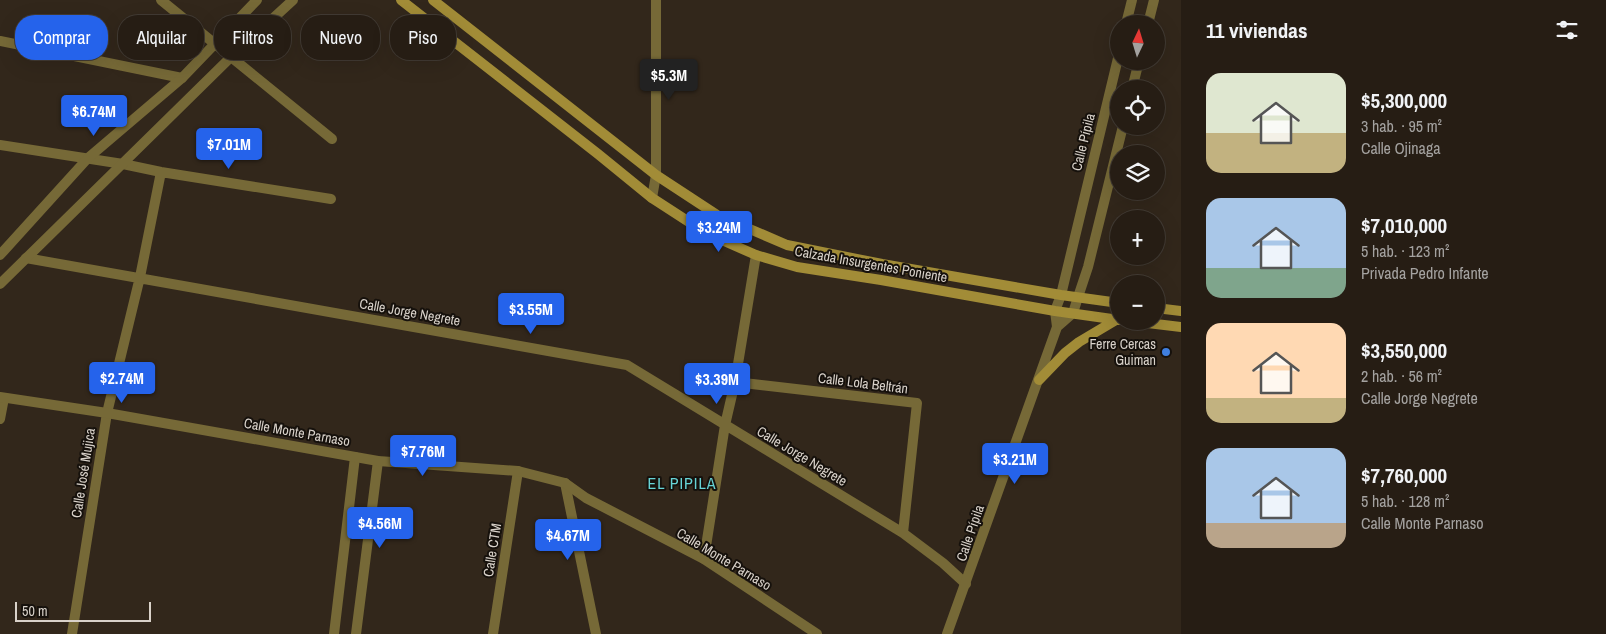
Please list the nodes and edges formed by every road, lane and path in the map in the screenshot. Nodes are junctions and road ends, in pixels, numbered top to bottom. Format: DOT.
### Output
graph roads {
  1 [pos="161,0"];
  2 [pos="257,0"];
  3 [pos="293,0"];
  4 [pos="401,0"];
  5 [pos="433,0"];
  6 [pos="656,0"];
  7 [pos="1132,0"];
  8 [pos="1154,0"];
  9 [pos="242,15"];
  10 [pos="277,15"];
  11 [pos="1128,15"];
  12 [pos="1150,15"];
  13 [pos="0,41"];
  14 [pos="214,42"];
  15 [pos="214,44"];
  16 [pos="228,60"];
  17 [pos="235,60"];
  18 [pos="1115,70"];
  19 [pos="182,78"];
  20 [pos="1121,135"];
  21 [pos="332,139"];
  22 [pos="0,145"];
  23 [pos="88,158"];
  24 [pos="123,164"];
  25 [pos="161,172"];
  26 [pos="656,175"];
  27 [pos="652,198"];
  28 [pos="331,199"];
  29 [pos="0,255"];
  30 [pos="756,255"];
  31 [pos="26,258"];
  32 [pos="882,264"];
  33 [pos="140,277"];
  34 [pos="881,280"];
  35 [pos="0,284"];
  36 [pos="1060,295"];
  37 [pos="1078,298"];
  38 [pos="1110,302"];
  39 [pos="1165,309"];
  40 [pos="1055,311"];
  41 [pos="1179,311"];
  42 [pos="1073,313"];
  43 [pos="1110,319"];
  44 [pos="1110,325"];
  45 [pos="1057,327"];
  46 [pos="1177,327"];
  47 [pos="1039,380"];
  48 [pos="735,382"];
  49 [pos="2,398"];
  50 [pos="107,413"];
  51 [pos="0,419"];
  52 [pos="724,425"];
  53 [pos="354,457"];
  54 [pos="378,461"];
  55 [pos="518,471"];
  56 [pos="565,483"];
  57 [pos="903,533"];
  58 [pos="704,559"];
  59 [pos="966,584"];
  60 [pos="72,634"];
  61 [pos="334,634"];
  62 [pos="356,634"];
  63 [pos="493,634"];
  64 [pos="596,634"];
  65 [pos="817,634"];
  66 [pos="948,634"];
  1 -- 14 [label="street"];
  2 -- 9 [label="street"];
  3 -- 10 [label="street"];
  4 -- 27 [label="main road, Calzada Insurgentes Poniente"];
  5 -- 26 [label="main road, Calzada Insurgentes Poniente"];
  6 -- 26 [label="street"];
  7 -- 11 [label="street"];
  8 -- 12 [label="street"];
  13 -- 19 [label="street"];
  15 -- 19 [label="street"];
  16 -- 24 [label="street"];
  17 -- 21 [label="street"];
  18 -- 36 [label="street, Calle Pípila"];
  19 -- 23 [label="street"];
  20 -- 37 [label="street"];
  22 -- 23 [label="street"];
  23 -- 24 [label="street"];
  23 -- 29 [label="street"];
  24 -- 25 [label="street"];
  24 -- 31 [label="street"];
  25 -- 28 [label="street"];
  25 -- 33 [label="street, Calle José Mujica"];
  26 -- 27 [label="street"];
  26 -- 32 [label="main road, Calzada Insurgentes Poniente"];
  27 -- 30 [label="main road, Calzada Insurgentes Poniente"];
  30 -- 34 [label="main road, Calzada Insurgentes Poniente"];
  30 -- 48 [label="street"];
  31 -- 33 [label="street, Calle Jorge Negrete"];
  31 -- 35 [label="street"];
  32 -- 34 [label="main road"];
  32 -- 36 [label="main road, Calzada Insurgentes Poniente"];
  33 -- 50 [label="street, Calle José Mujica"];
  33 -- 52 [label="street, Calle Jorge Negrete"];
  34 -- 40 [label="main road, Calzada Insurgentes Poniente"];
  36 -- 37 [label="main road, Calzada Insurgentes Poniente"];
  36 -- 40 [label="street, Calle Pípila"];
  37 -- 38 [label="main road, Calzada Insurgentes Poniente"];
  37 -- 42 [label="street"];
  39 -- 41 [label="main road"];
  40 -- 42 [label="main road, Calzada Insurgentes Poniente"];
  40 -- 45 [label="street"];
  41 -- 46 [label="main road"];
  42 -- 43 [label="main road, Calzada Insurgentes Poniente"];
  42 -- 45 [label="street"];
  44 -- 47 [label="main road"];
  45 -- 47 [label="street, Calle Pípila"];
  47 -- 59 [label="street, Calle Pípila"];
  48 -- 52 [label="street"];
  48 -- 57 [label="street, Calle Lola Beltrán"];
  49 -- 50 [label="street, Calle Monte Parnaso"];
  49 -- 51 [label="street"];
  50 -- 53 [label="street, Calle Monte Parnaso"];
  50 -- 60 [label="street, Calle José Mujica"];
  52 -- 57 [label="street, Calle Jorge Negrete"];
  52 -- 58 [label="street"];
  53 -- 54 [label="street, Calle Monte Parnaso"];
  53 -- 61 [label="street"];
  54 -- 55 [label="street, Calle Monte Parnaso"];
  54 -- 62 [label="street"];
  55 -- 56 [label="street, Calle Monte Parnaso"];
  55 -- 63 [label="street, Calle CTM"];
  56 -- 58 [label="street, Calle Monte Parnaso"];
  56 -- 64 [label="street"];
  57 -- 59 [label="street, Calle Jorge Negrete"];
  58 -- 65 [label="street, Calle Monte Parnaso"];
  59 -- 66 [label="street, Calle Pípila"];
}
